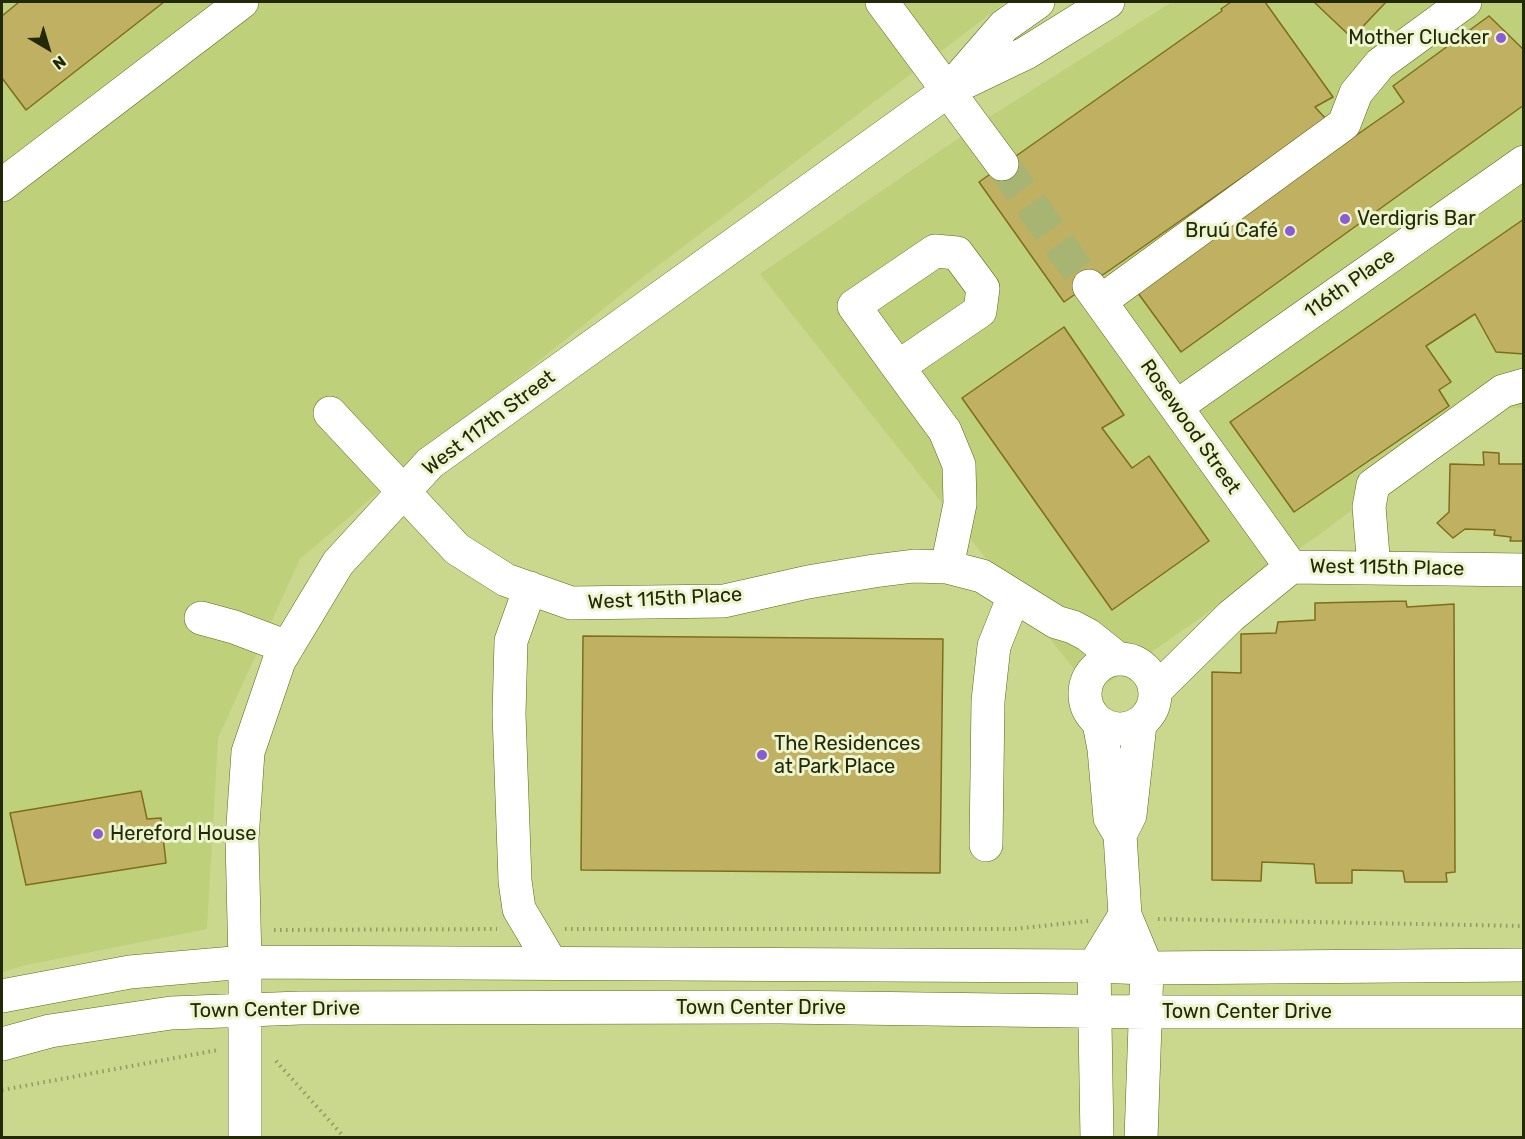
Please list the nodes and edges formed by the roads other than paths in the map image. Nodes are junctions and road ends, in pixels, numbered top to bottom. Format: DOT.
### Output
graph roads {
  1 [pos="242,2"];
  2 [pos="882,2"];
  3 [pos="1038,2"];
  4 [pos="1108,2"];
  5 [pos="1465,2"];
  6 [pos="949,90"];
  7 [pos="1524,162"];
  8 [pos="1002,164"];
  9 [pos="2,184"];
  10 [pos="898,367"];
  11 [pos="1524,385"];
  12 [pos="1176,407"];
  13 [pos="330,413"];
  14 [pos="404,492"];
  15 [pos="947,567"];
  16 [pos="1291,567"];
  17 [pos="1374,568"];
  18 [pos="1524,570"];
  19 [pos="530,588"];
  20 [pos="1014,596"];
  21 [pos="1231,616"];
  22 [pos="201,618"];
  23 [pos="1056,622"];
  24 [pos="287,647"];
  25 [pos="1122,659"];
  26 [pos="1086,683"];
  27 [pos="1155,691"];
  28 [pos="1100,723"];
  29 [pos="1140,724"];
  30 [pos="1120,835"];
  31 [pos="986,845"];
  32 [pos="1125,918"];
  33 [pos="245,962"];
  34 [pos="552,963"];
  35 [pos="1524,965"];
  36 [pos="1094,966"];
  37 [pos="1148,968"];
  38 [pos="2,996"];
  39 [pos="246,1010"];
  40 [pos="1094,1011"];
  41 [pos="1146,1012"];
  42 [pos="1524,1012"];
  43 [pos="2,1044"];
  44 [pos="245,1137"];
  45 [pos="1096,1137"];
  46 [pos="1141,1137"];
  1 -- 9 [label="street"];
  2 -- 6 [label="street"];
  3 -- 6 [label="street, West 117th Street"];
  4 -- 6 [label="street, West 117th Street"];
  5 -- 12 [label="street, Rosewood Street"];
  6 -- 8 [label="street"];
  6 -- 14 [label="street, West 117th Street"];
  7 -- 12 [label="street, 116th Place"];
  10 -- 15 [label="street"];
  11 -- 17 [label="street"];
  12 -- 16 [label="street, Rosewood Street"];
  13 -- 14 [label="street, West 115th Place"];
  14 -- 19 [label="street, West 115th Place"];
  14 -- 24 [label="street, West 117th Street"];
  15 -- 19 [label="street, West 115th Place"];
  15 -- 20 [label="street, West 115th Place"];
  16 -- 17 [label="street, West 115th Place"];
  16 -- 21 [label="street, West 115th Place"];
  17 -- 18 [label="street, West 115th Place"];
  19 -- 34 [label="street"];
  20 -- 23 [label="street, West 115th Place"];
  20 -- 31 [label="street"];
  21 -- 25 [label="street, West 115th Place"];
  21 -- 27 [label="street, West 115th Place"];
  22 -- 24 [label="street"];
  23 -- 25 [label="street, West 115th Place"];
  23 -- 26 [label="street"];
  24 -- 33 [label="street, West 117th Street"];
  25 -- 26 [label="street"];
  25 -- 27 [label="street"];
  26 -- 28 [label="street"];
  27 -- 29 [label="street"];
  28 -- 29 [label="street"];
  28 -- 30 [label="street"];
  29 -- 30 [label="street"];
  30 -- 32 [label="street"];
  32 -- 36 [label="street"];
  32 -- 37 [label="street"];
  33 -- 34 [label="street"];
  33 -- 38 [label="street"];
  33 -- 39 [label="street, West 117th Street"];
  34 -- 36 [label="street"];
  35 -- 37 [label="street"];
  36 -- 37 [label="street"];
  36 -- 40 [label="street"];
  37 -- 41 [label="street"];
  39 -- 40 [label="street, Town Center Drive"];
  39 -- 43 [label="street, Town Center Drive"];
  39 -- 44 [label="street, West 117th Street"];
  40 -- 41 [label="street, Town Center Drive"];
  40 -- 45 [label="street"];
  41 -- 42 [label="street, Town Center Drive"];
  41 -- 46 [label="street"];
}
